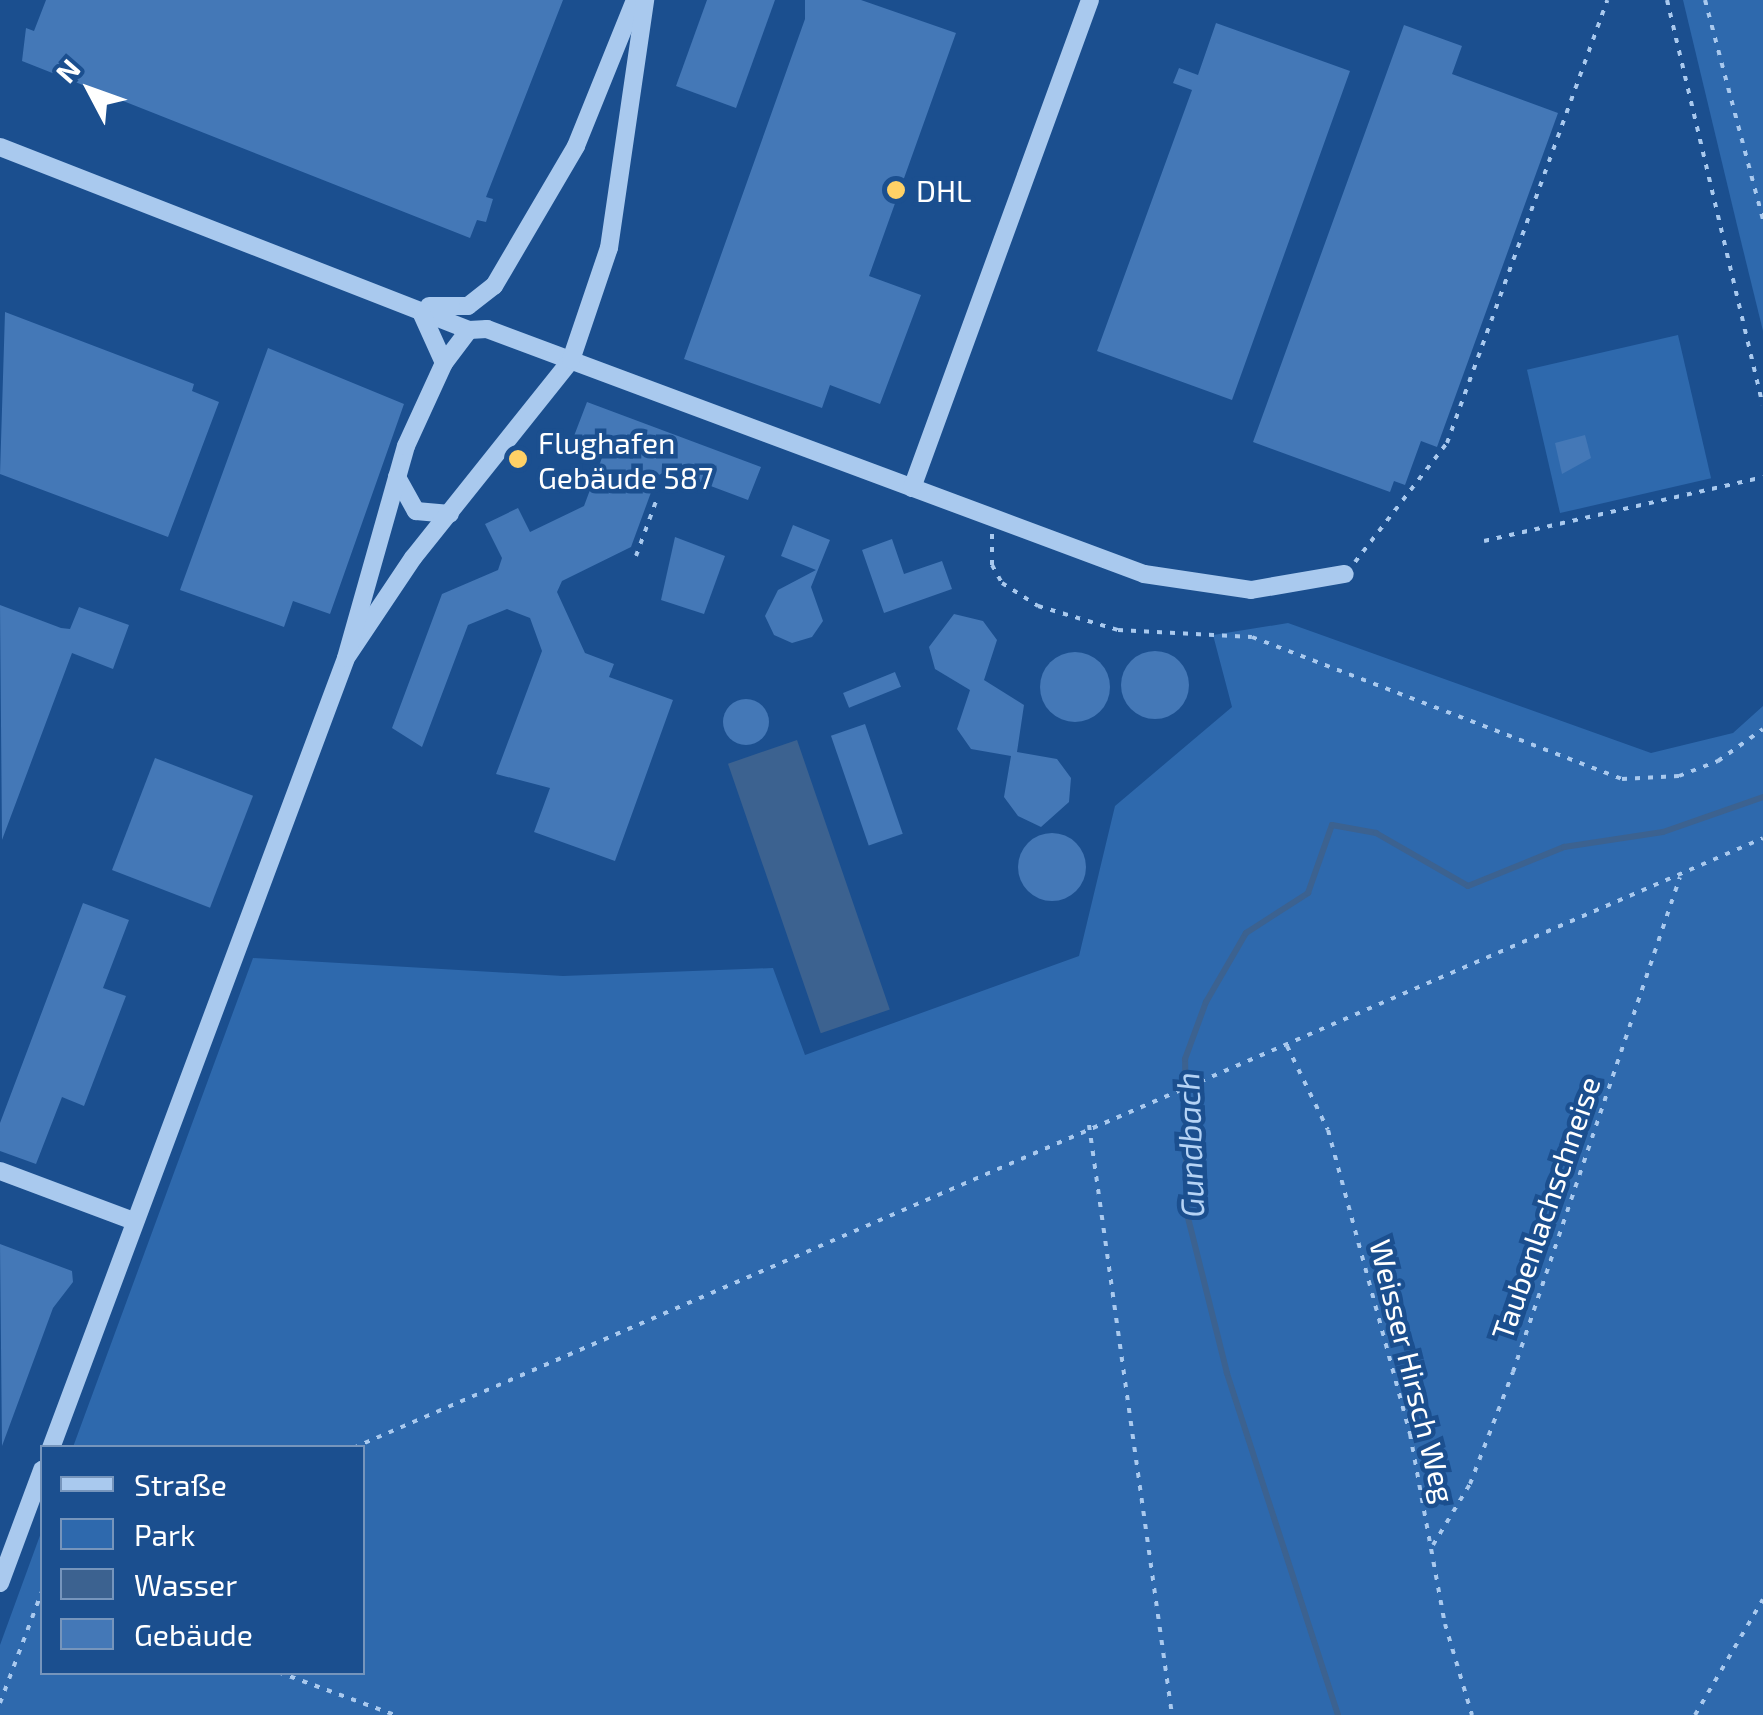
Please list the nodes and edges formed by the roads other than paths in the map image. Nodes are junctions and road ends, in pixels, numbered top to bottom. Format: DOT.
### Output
graph roads {
  1 [pos="635,0"];
  2 [pos="645,0"];
  3 [pos="1090,0"];
  4 [pos="0,147"];
  5 [pos="413,305"];
  6 [pos="469,330"];
  7 [pos="570,360"];
  8 [pos="444,363"];
  9 [pos="397,477"];
  10 [pos="912,488"];
  11 [pos="450,514"];
  12 [pos="1345,574"];
  13 [pos="346,658"];
  14 [pos="0,1170"];
  15 [pos="134,1221"];
  16 [pos="52,1445"];
  17 [pos="40,1475"];
  18 [pos="0,1584"];
  1 -- 5 [label="lane"];
  2 -- 7 [label="lane"];
  3 -- 10 [label="lane"];
  4 -- 5 [label="lane"];
  5 -- 6 [label="lane"];
  5 -- 8 [label="lane"];
  6 -- 7 [label="lane"];
  6 -- 8 [label="lane"];
  7 -- 10 [label="lane"];
  7 -- 11 [label="lane"];
  8 -- 9 [label="lane"];
  9 -- 11 [label="lane"];
  9 -- 13 [label="lane"];
  10 -- 12 [label="lane"];
  11 -- 13 [label="lane"];
  13 -- 15 [label="lane"];
  14 -- 15 [label="lane"];
  15 -- 16 [label="lane"];
  17 -- 18 [label="lane"];
}
